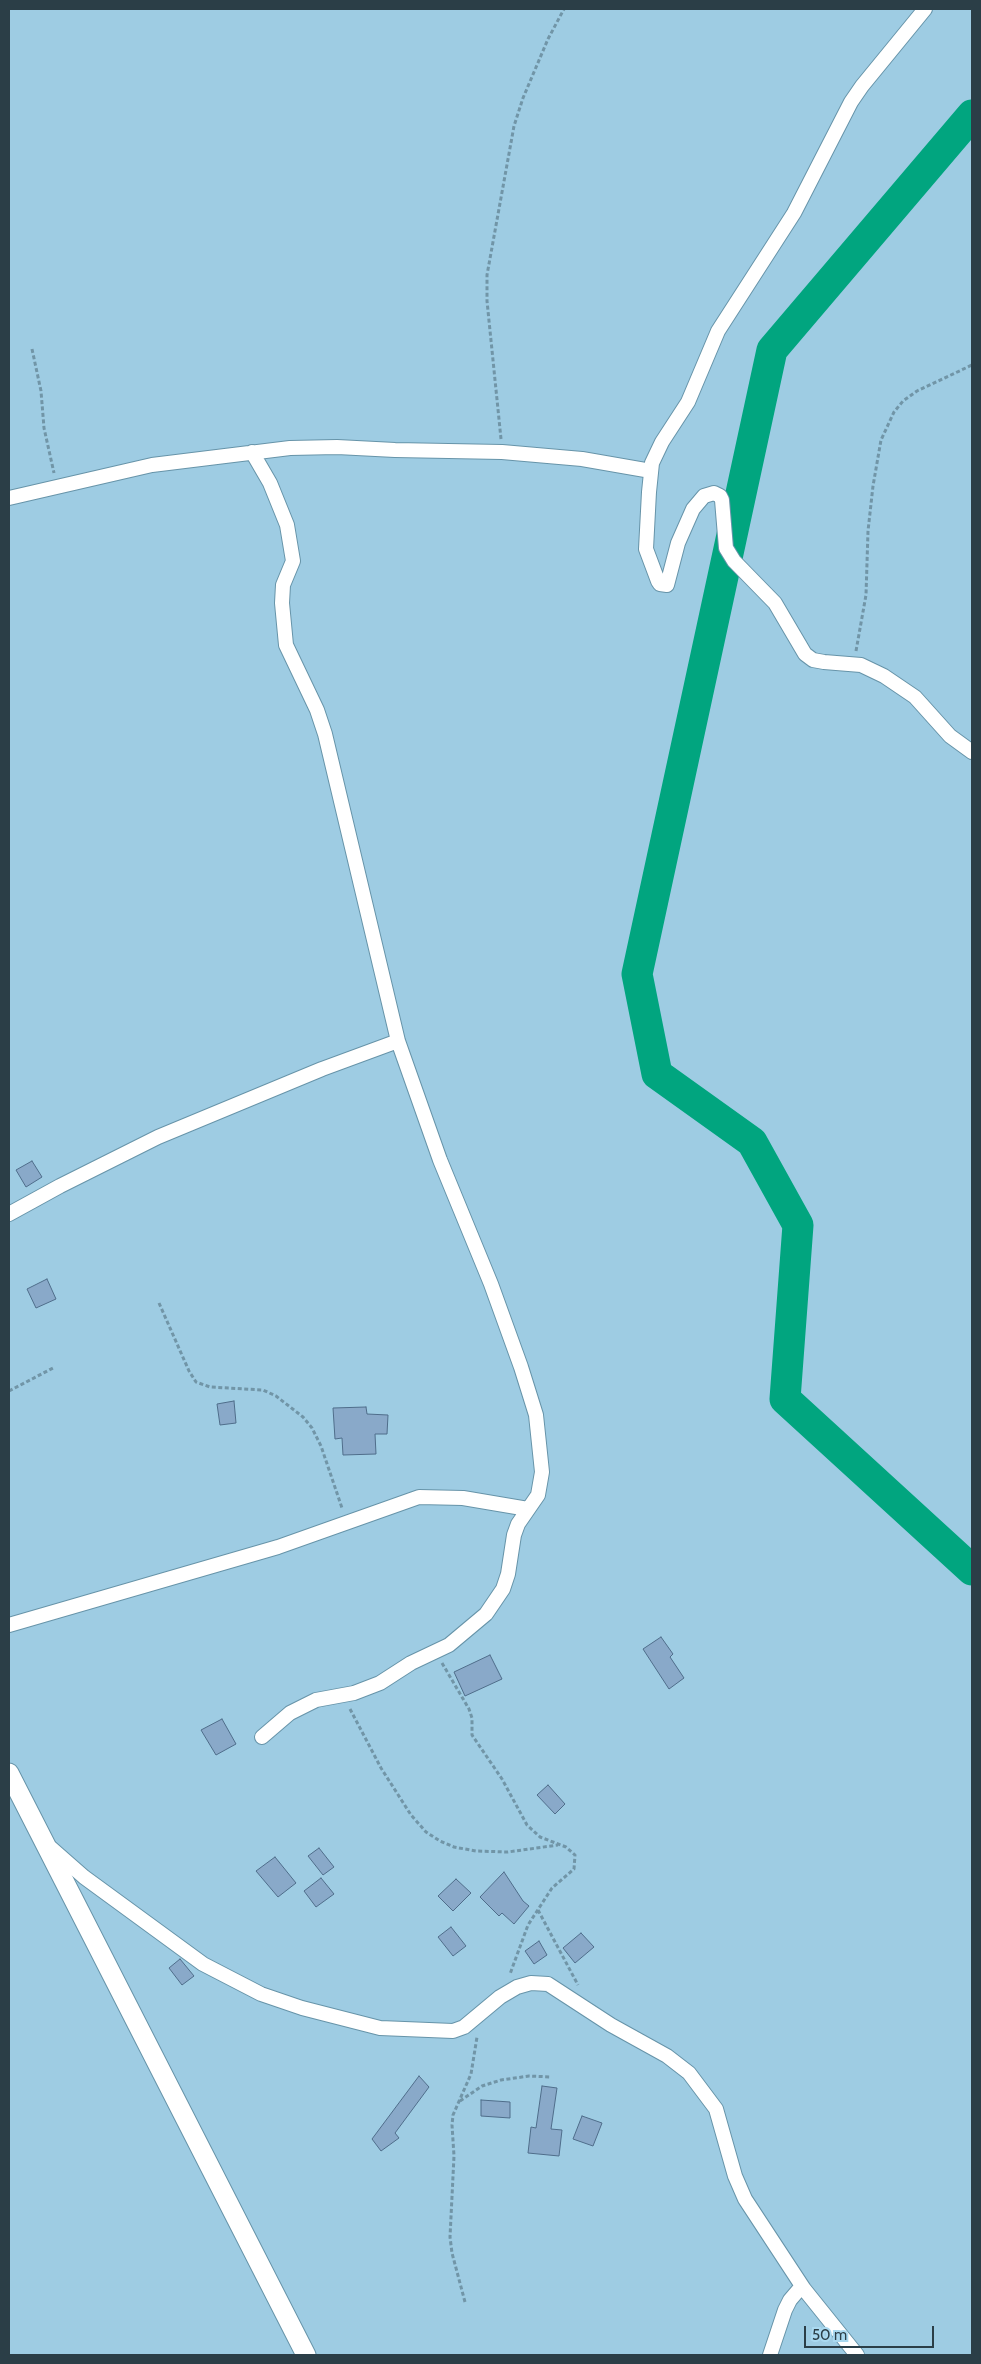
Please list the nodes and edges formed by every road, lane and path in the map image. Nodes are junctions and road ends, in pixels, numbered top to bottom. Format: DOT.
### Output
graph roads {
  1 [pos="564,9"];
  2 [pos="925,9"];
  3 [pos="32,349"];
  4 [pos="972,365"];
  5 [pos="252,452"];
  6 [pos="502,452"];
  7 [pos="651,471"];
  8 [pos="58,486"];
  9 [pos="9,498"];
  10 [pos="853,664"];
  11 [pos="972,752"];
  12 [pos="398,1041"];
  13 [pos="9,1214"];
  14 [pos="160,1303"];
  15 [pos="53,1368"];
  16 [pos="9,1391"];
  17 [pos="528,1509"];
  18 [pos="346,1523"];
  19 [pos="9,1625"];
  20 [pos="436,1651"];
  21 [pos="345,1694"];
  22 [pos="262,1737"];
  23 [pos="9,1773"];
  24 [pos="44,1842"];
  25 [pos="559,1845"];
  26 [pos="538,1910"];
  27 [pos="505,1994"];
  28 [pos="487,2009"];
  29 [pos="586,2009"];
  30 [pos="551,2077"];
  31 [pos="458,2102"];
  32 [pos="802,2286"];
  33 [pos="465,2302"];
  34 [pos="306,2355"];
  35 [pos="770,2355"];
  36 [pos="857,2355"];
  1 -- 6 [label="path"];
  2 -- 7 [label="street"];
  3 -- 8 [label="path"];
  4 -- 10 [label="path"];
  5 -- 6 [label="street"];
  5 -- 8 [label="street"];
  5 -- 12 [label="street"];
  6 -- 7 [label="street"];
  7 -- 10 [label="street"];
  8 -- 9 [label="street"];
  10 -- 11 [label="street"];
  12 -- 13 [label="street"];
  12 -- 17 [label="street"];
  14 -- 18 [label="path"];
  15 -- 16 [label="path"];
  17 -- 18 [label="street"];
  17 -- 20 [label="street"];
  18 -- 19 [label="street"];
  20 -- 21 [label="street"];
  20 -- 25 [label="path"];
  21 -- 22 [label="street"];
  21 -- 25 [label="path"];
  23 -- 24 [label="main road"];
  24 -- 28 [label="street"];
  24 -- 34 [label="main road"];
  25 -- 26 [label="path"];
  26 -- 27 [label="path"];
  26 -- 29 [label="path"];
  27 -- 28 [label="street"];
  27 -- 29 [label="street"];
  28 -- 31 [label="path"];
  29 -- 32 [label="street"];
  30 -- 31 [label="path"];
  31 -- 33 [label="path"];
  32 -- 35 [label="street"];
  32 -- 36 [label="street"];
}
